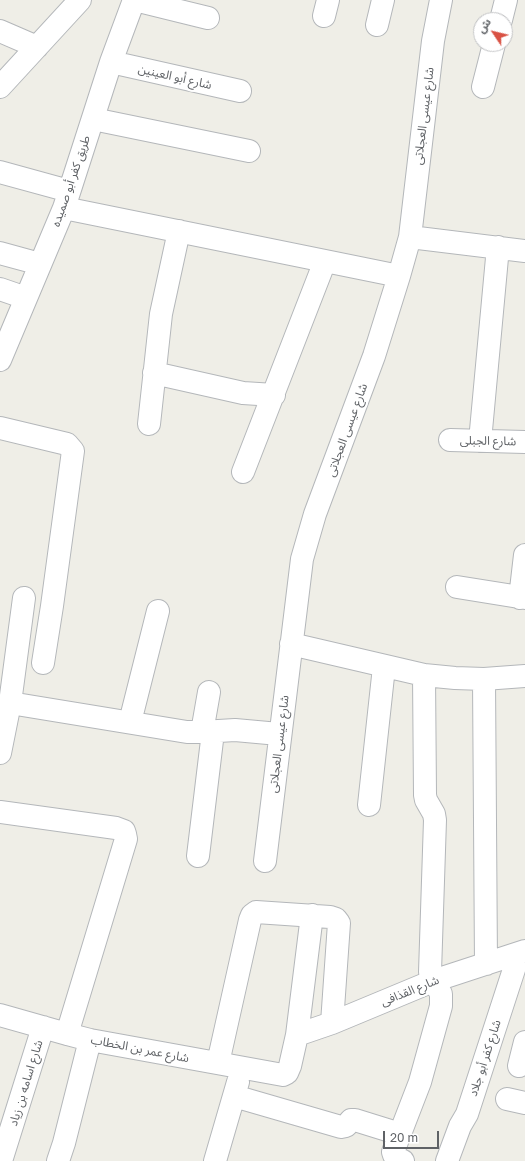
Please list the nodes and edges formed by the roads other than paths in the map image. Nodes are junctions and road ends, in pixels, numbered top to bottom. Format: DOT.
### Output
graph roads {
  1 [pos="79,0"];
  2 [pos="135,0"];
  3 [pos="383,0"];
  4 [pos="441,0"];
  5 [pos="506,0"];
  6 [pos="503,12"];
  7 [pos="208,18"];
  8 [pos="377,25"];
  9 [pos="0,31"];
  10 [pos="37,47"];
  11 [pos="492,52"];
  12 [pos="111,62"];
  13 [pos="0,87"];
  14 [pos="483,87"];
  15 [pos="240,92"];
  16 [pos="93,119"];
  17 [pos="249,151"];
  18 [pos="0,172"];
  19 [pos="66,200"];
  20 [pos="179,232"];
  21 [pos="410,237"];
  22 [pos="498,247"];
  23 [pos="525,251"];
  24 [pos="0,253"];
  25 [pos="325,261"];
  26 [pos="40,264"];
  27 [pos="399,276"];
  28 [pos="0,289"];
  29 [pos="26,298"];
  30 [pos="6,329"];
  31 [pos="0,360"];
  32 [pos="154,373"];
  33 [pos="274,395"];
  34 [pos="149,424"];
  35 [pos="0,428"];
  36 [pos="450,440"];
  37 [pos="480,441"];
  38 [pos="525,442"];
  39 [pos="243,472"];
  40 [pos="525,555"];
  41 [pos="457,587"];
  42 [pos="24,598"];
  43 [pos="523,598"];
  44 [pos="158,611"];
  45 [pos="291,644"];
  46 [pos="43,663"];
  47 [pos="384,667"];
  48 [pos="424,675"];
  49 [pos="525,676"];
  50 [pos="484,679"];
  51 [pos="209,692"];
  52 [pos="10,703"];
  53 [pos="130,722"];
  54 [pos="3,728"];
  55 [pos="207,732"];
  56 [pos="280,734"];
  57 [pos="0,753"];
  58 [pos="369,805"];
  59 [pos="0,812"];
  60 [pos="198,856"];
  61 [pos="265,861"];
  62 [pos="312,915"];
  63 [pos="522,952"];
  64 [pos="486,964"];
  65 [pos="433,981"];
  66 [pos="0,1015"];
  67 [pos="332,1023"];
  68 [pos="43,1028"];
  69 [pos="67,1034"];
  70 [pos="297,1035"];
  71 [pos="90,1040"];
  72 [pos="525,1042"];
  73 [pos="218,1063"];
  74 [pos="519,1066"];
  75 [pos="242,1068"];
  76 [pos="234,1096"];
  77 [pos="400,1134"];
  78 [pos="1,1161"];
  79 [pos="58,1161"];
  80 [pos="215,1161"];
  81 [pos="403,1161"];
  82 [pos="447,1161"];
  1 -- 10 [label="street"];
  2 -- 7 [label="street"];
  2 -- 12 [label="street, طريق كفر أبو صميده"];
  3 -- 8 [label="street"];
  4 -- 21 [label="street, شارع عيسى العجلاتى"];
  5 -- 6 [label="street"];
  9 -- 10 [label="street"];
  10 -- 13 [label="street"];
  11 -- 14 [label="street"];
  12 -- 15 [label="street, شارع أبو العينين"];
  12 -- 16 [label="street, طريق كفر أبو صميده"];
  16 -- 17 [label="street"];
  16 -- 19 [label="street, طريق كفر أبو صميده"];
  18 -- 19 [label="street"];
  19 -- 20 [label="street"];
  19 -- 26 [label="street, طريق كفر أبو صميده"];
  20 -- 25 [label="street"];
  20 -- 32 [label="street"];
  21 -- 22 [label="street"];
  21 -- 27 [label="street, شارع عيسى العجلاتى"];
  22 -- 23 [label="street"];
  22 -- 37 [label="street"];
  24 -- 26 [label="street"];
  25 -- 27 [label="street"];
  25 -- 33 [label="street"];
  26 -- 29 [label="street, طريق كفر أبو صميده"];
  27 -- 45 [label="street, شارع عيسى العجلاتى"];
  28 -- 29 [label="street"];
  29 -- 30 [label="street, طريق كفر أبو صميده"];
  30 -- 31 [label="street, طريق كفر أبو صميده"];
  32 -- 33 [label="street"];
  32 -- 34 [label="street"];
  33 -- 39 [label="street"];
  35 -- 46 [label="street"];
  36 -- 37 [label="street, شارع الجبلى"];
  37 -- 38 [label="street, شارع الجبلى"];
  40 -- 43 [label="street"];
  41 -- 43 [label="street"];
  42 -- 52 [label="street"];
  44 -- 53 [label="street"];
  45 -- 47 [label="street"];
  45 -- 56 [label="street, شارع عيسى العجلاتى"];
  47 -- 48 [label="street"];
  47 -- 58 [label="street"];
  48 -- 50 [label="street"];
  48 -- 65 [label="street"];
  49 -- 50 [label="street"];
  50 -- 64 [label="street"];
  51 -- 55 [label="street"];
  52 -- 53 [label="street"];
  52 -- 54 [label="street"];
  53 -- 55 [label="street"];
  54 -- 57 [label="street"];
  55 -- 56 [label="street"];
  55 -- 60 [label="street"];
  56 -- 61 [label="street, شارع عيسى العجلاتى"];
  59 -- 69 [label="street"];
  62 -- 67 [label="street"];
  62 -- 70 [label="street"];
  62 -- 73 [label="street"];
  63 -- 64 [label="street, شارع القذافى"];
  63 -- 82 [label="street, شارع كفر أبو جلاد"];
  64 -- 65 [label="street, شارع القذافى"];
  65 -- 67 [label="street, شارع القذافى"];
  65 -- 77 [label="street"];
  66 -- 68 [label="street, شارع عمر بن الخطاب"];
  67 -- 70 [label="street, شارع القذافى"];
  68 -- 69 [label="street, شارع عمر بن الخطاب"];
  68 -- 78 [label="street, شارع اسامه بن زياد"];
  69 -- 71 [label="street, شارع عمر بن الخطاب"];
  70 -- 75 [label="street, شارع عمر بن الخطاب"];
  71 -- 73 [label="street, شارع عمر بن الخطاب"];
  71 -- 79 [label="street"];
  72 -- 74 [label="street"];
  73 -- 75 [label="street, شارع عمر بن الخطاب"];
  75 -- 76 [label="street"];
  76 -- 77 [label="street"];
  76 -- 80 [label="street"];
  77 -- 81 [label="street"];
}
